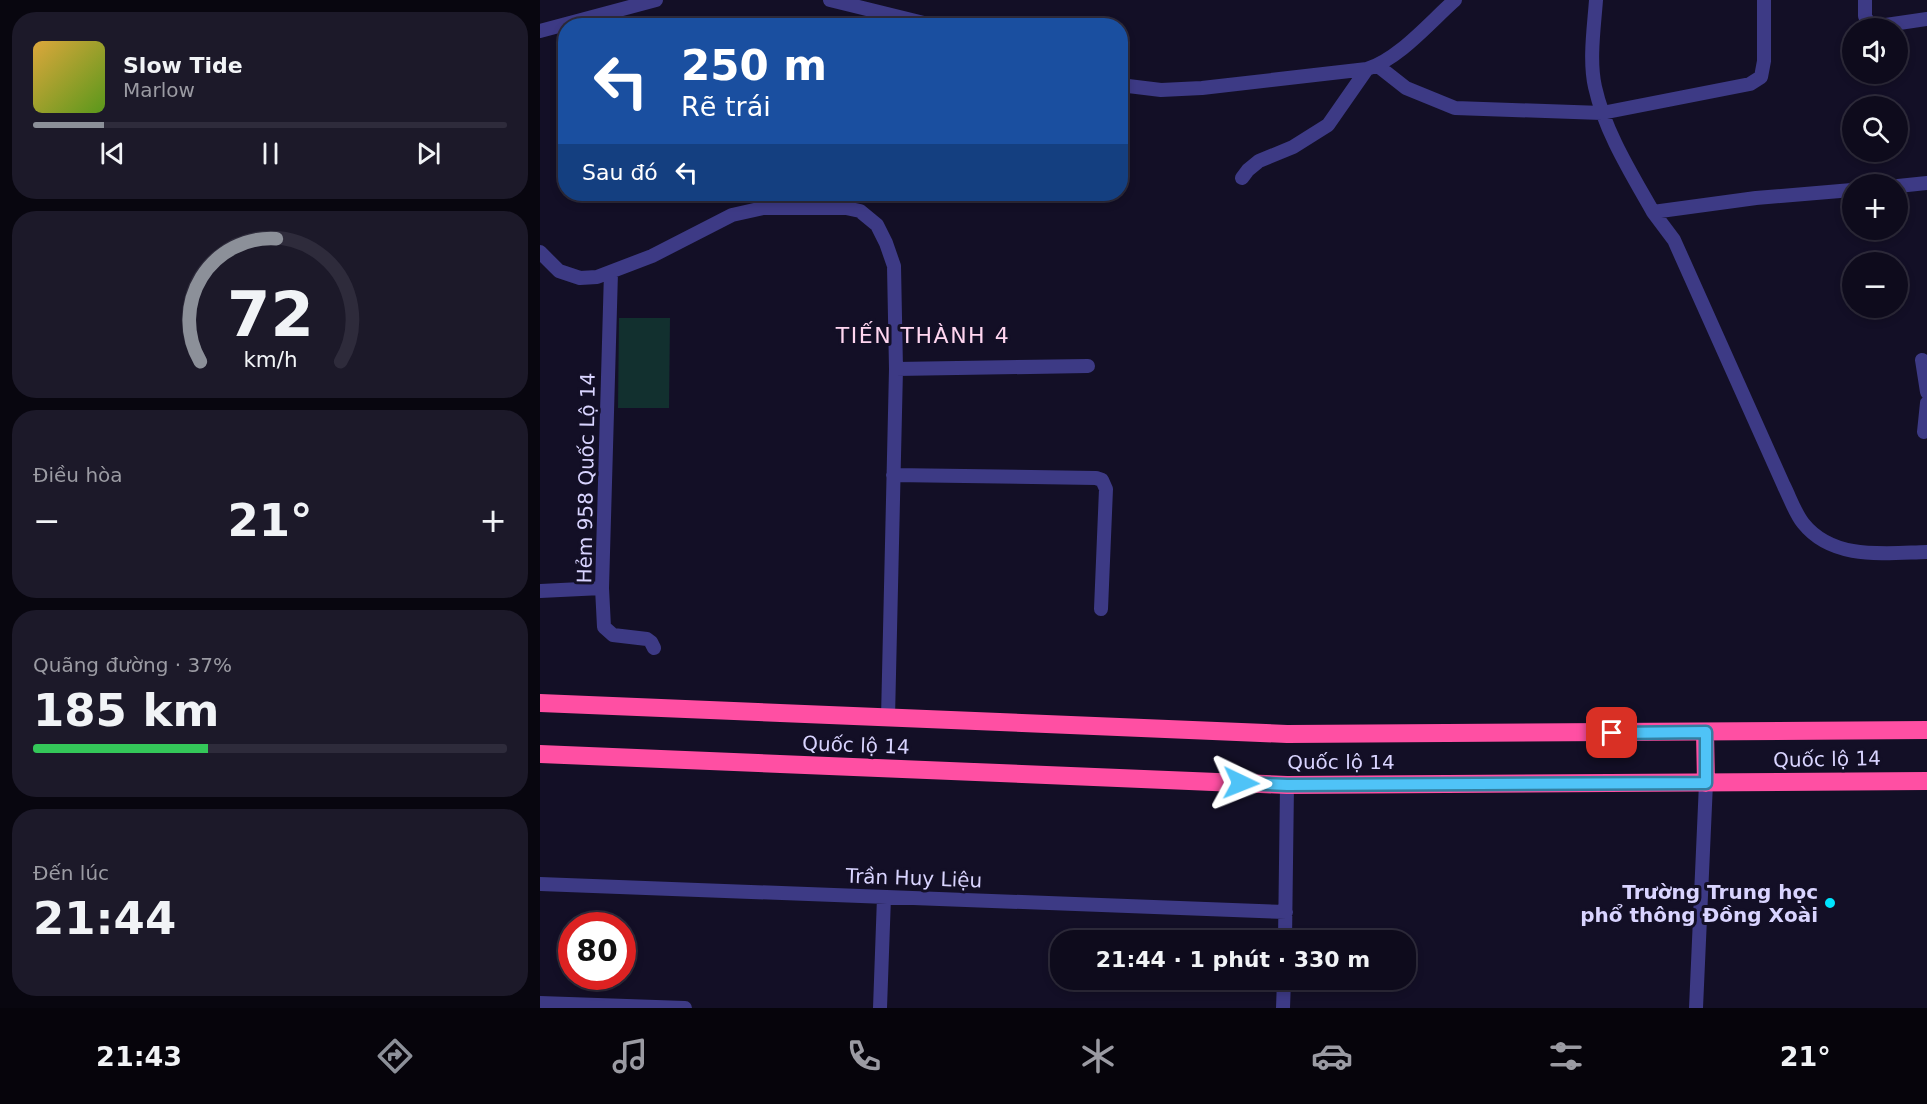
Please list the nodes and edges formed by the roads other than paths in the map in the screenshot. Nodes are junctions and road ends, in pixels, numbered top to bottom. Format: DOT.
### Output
graph roads {
  1 [pos="656,0"];
  2 [pos="830,0"];
  3 [pos="1455,0"];
  4 [pos="1596,0"];
  5 [pos="1764,0"];
  6 [pos="1865,0"];
  7 [pos="589,18"];
  8 [pos="903,18"];
  9 [pos="1927,19"];
  10 [pos="558,26"];
  11 [pos="540,31"];
  12 [pos="1372,67"];
  13 [pos="1128,86"];
  14 [pos="1602,113"];
  15 [pos="1242,178"];
  16 [pos="1927,183"];
  17 [pos="1908,185"];
  18 [pos="1842,191"];
  19 [pos="1653,212"];
  20 [pos="540,252"];
  21 [pos="611,272"];
  22 [pos="1922,360"];
  23 [pos="1088,366"];
  24 [pos="897,369"];
  25 [pos="1927,392"];
  26 [pos="1927,403"];
  27 [pos="1924,432"];
  28 [pos="893,475"];
  29 [pos="1927,552"];
  30 [pos="602,588"];
  31 [pos="540,591"];
  32 [pos="1101,609"];
  33 [pos="654,648"];
  34 [pos="540,704"];
  35 [pos="888,718"];
  36 [pos="1927,730"];
  37 [pos="1706,732"];
  38 [pos="540,754"];
  39 [pos="1927,781"];
  40 [pos="1706,783"];
  41 [pos="1287,785"];
  42 [pos="540,884"];
  43 [pos="884,897"];
  44 [pos="1286,912"];
  45 [pos="1286,930"];
  46 [pos="1284,990"];
  47 [pos="540,1003"];
  48 [pos="685,1008"];
  49 [pos="880,1008"];
  50 [pos="1283,1008"];
  51 [pos="1696,1008"];
  1 -- 7 [label="street"];
  2 -- 8 [label="street"];
  3 -- 12 [label="street"];
  4 -- 14 [label="street"];
  5 -- 14 [label="street"];
  6 -- 9 [label="street"];
  10 -- 11 [label="street"];
  12 -- 13 [label="street"];
  12 -- 14 [label="street"];
  12 -- 15 [label="street"];
  14 -- 19 [label="street"];
  16 -- 17 [label="street"];
  18 -- 19 [label="street"];
  19 -- 29 [label="street"];
  20 -- 21 [label="street"];
  21 -- 24 [label="street"];
  21 -- 30 [label="street, Hẻm 958 Quốc Lộ 14"];
  22 -- 25 [label="street"];
  23 -- 24 [label="street"];
  24 -- 28 [label="street"];
  26 -- 27 [label="street"];
  28 -- 32 [label="street"];
  28 -- 35 [label="street"];
  30 -- 31 [label="street"];
  30 -- 33 [label="street, Hẻm 958 Quốc Lộ 14"];
  34 -- 35 [label="highway, Quốc lộ 14"];
  35 -- 37 [label="highway, Quốc lộ 14"];
  36 -- 37 [label="highway, Quốc lộ 14"];
  37 -- 40 [label="highway"];
  38 -- 41 [label="highway, Quốc lộ 14"];
  39 -- 40 [label="highway, Quốc lộ 14"];
  40 -- 41 [label="highway, Quốc lộ 14"];
  40 -- 51 [label="street"];
  41 -- 44 [label="street"];
  42 -- 43 [label="street, Trần Huy Liệu"];
  43 -- 44 [label="street, Trần Huy Liệu"];
  43 -- 49 [label="street"];
  44 -- 45 [label="street"];
  46 -- 50 [label="street"];
  47 -- 48 [label="street"];
}
